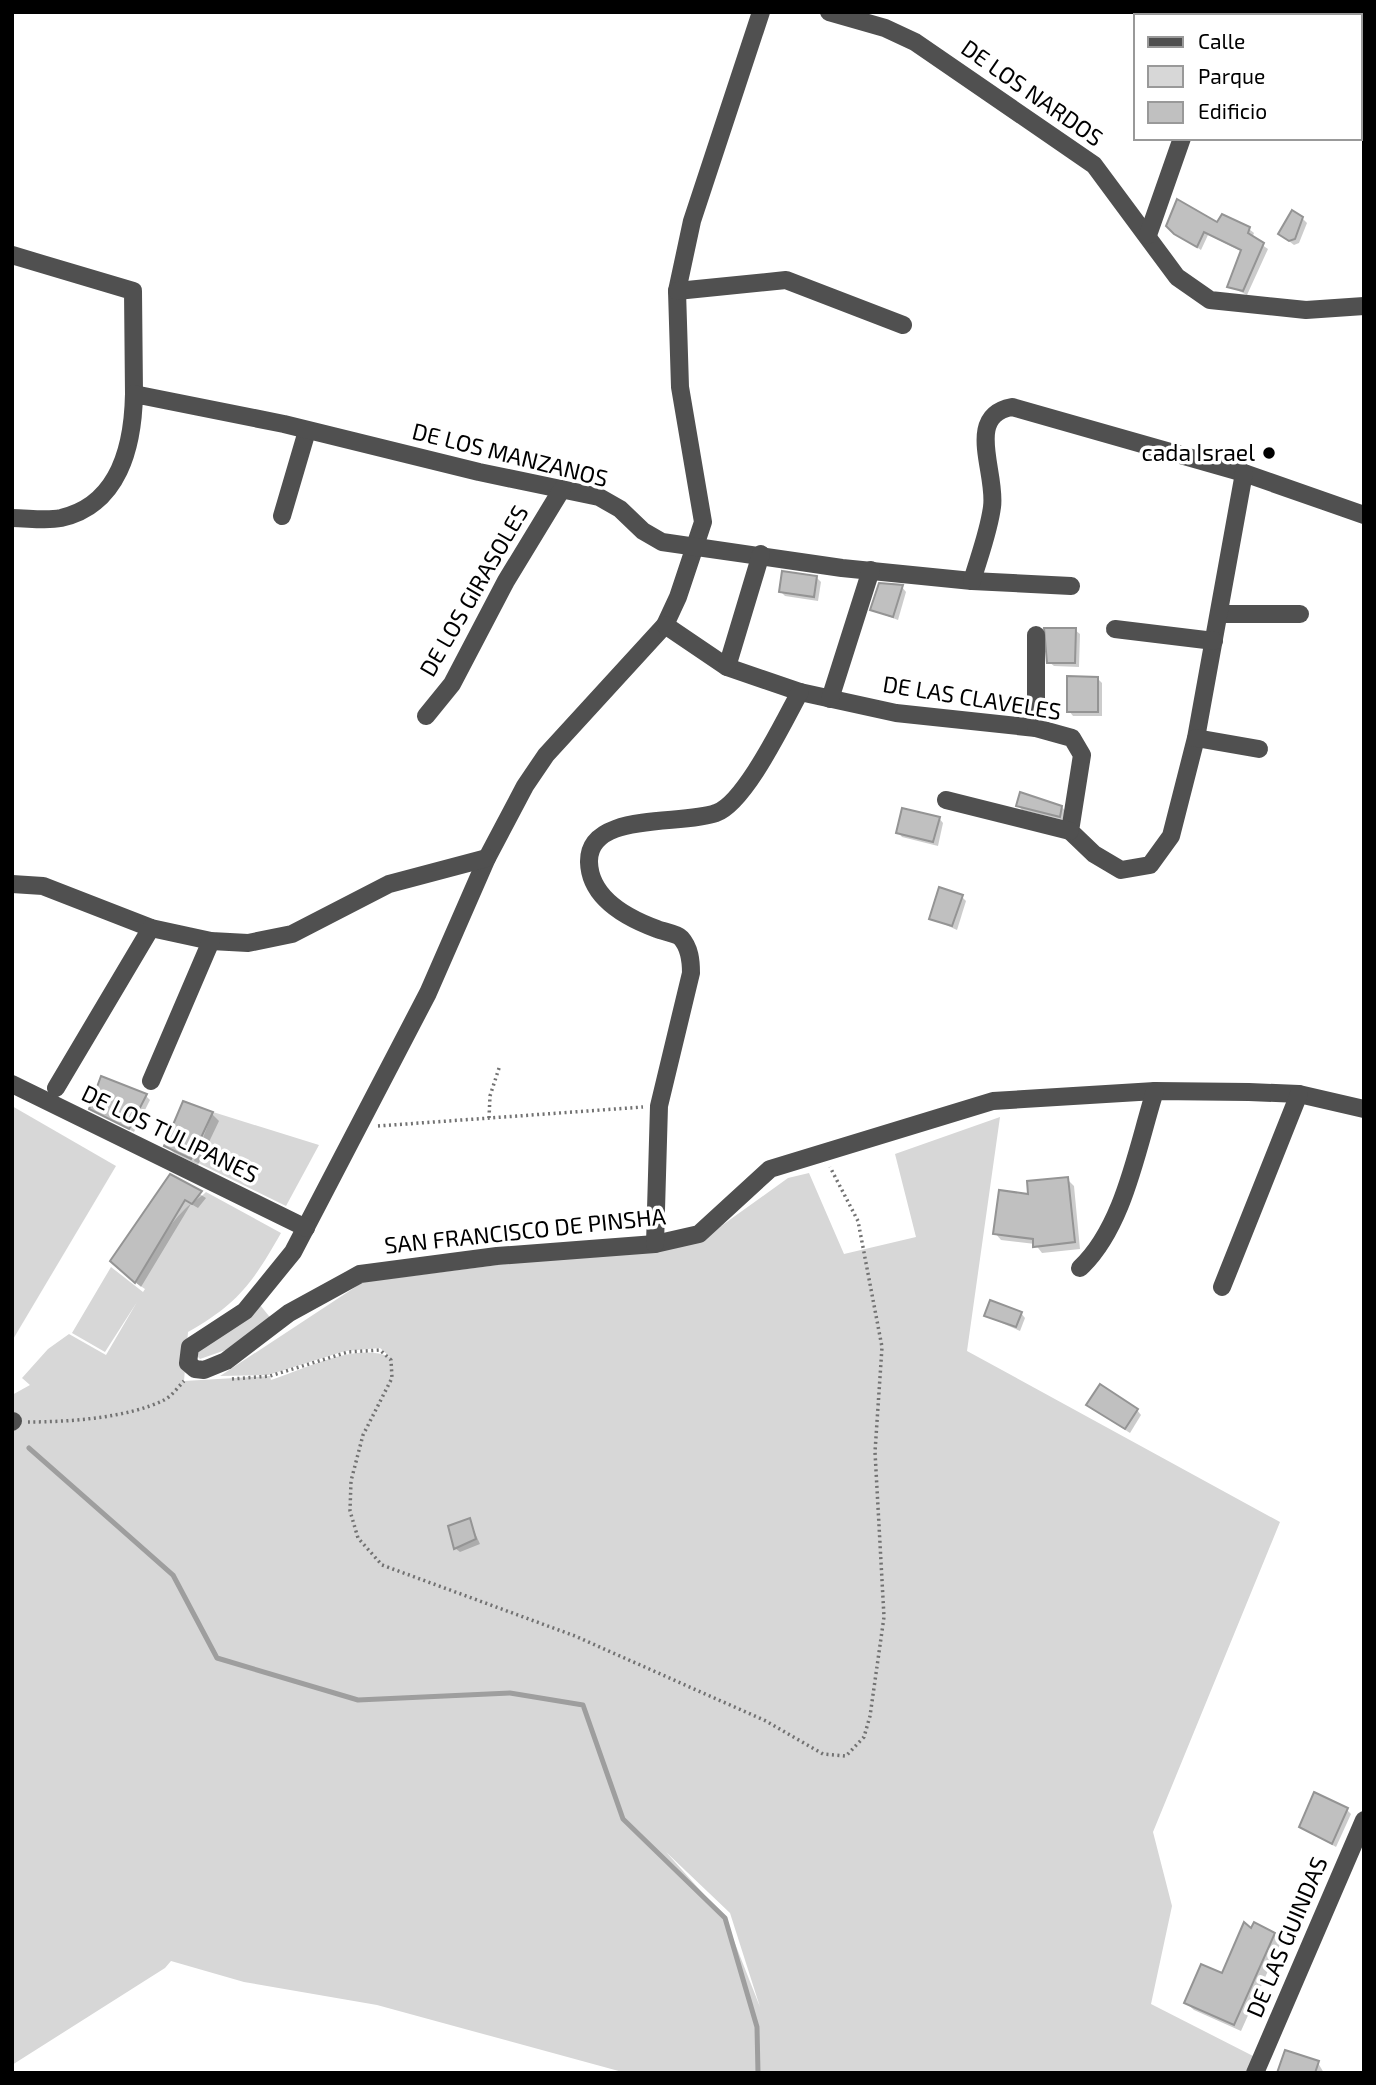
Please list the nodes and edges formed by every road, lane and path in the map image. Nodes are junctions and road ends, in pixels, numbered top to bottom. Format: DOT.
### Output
graph roads {
  1 [pos="761,12"];
  2 [pos="829,12"];
  3 [pos="1181,140"];
  4 [pos="1148,235"];
  5 [pos="12,255"];
  6 [pos="677,291"];
  7 [pos="1364,306"];
  8 [pos="903,325"];
  9 [pos="134,394"];
  10 [pos="307,431"];
  11 [pos="1244,473"];
  12 [pos="562,489"];
  13 [pos="1364,515"];
  14 [pos="282,516"];
  15 [pos="12,518"];
  16 [pos="694,546"];
  17 [pos="761,554"];
  18 [pos="872,570"];
  19 [pos="972,581"];
  20 [pos="1071,586"];
  21 [pos="1219,614"];
  22 [pos="1300,614"];
  23 [pos="665,625"];
  24 [pos="1115,629"];
  25 [pos="1036,635"];
  26 [pos="1214,641"];
  27 [pos="727,667"];
  28 [pos="800,692"];
  29 [pos="830,699"];
  30 [pos="426,716"];
  31 [pos="1036,728"];
  32 [pos="1196,738"];
  33 [pos="1259,749"];
  34 [pos="946,800"];
  35 [pos="1070,831"];
  36 [pos="487,858"];
  37 [pos="12,884"];
  38 [pos="151,928"];
  39 [pos="211,941"];
  40 [pos="500,1065"];
  41 [pos="151,1081"];
  42 [pos="12,1084"];
  43 [pos="56,1088"];
  44 [pos="1155,1091"];
  45 [pos="1299,1094"];
  46 [pos="659,1106"];
  47 [pos="1364,1109"];
  48 [pos="489,1118"];
  49 [pos="359,1127"];
  50 [pos="822,1153"];
  51 [pos="306,1228"];
  52 [pos="655,1244"];
  53 [pos="1080,1268"];
  54 [pos="1222,1287"];
  55 [pos="186,1372"];
  56 [pos="221,1379"];
  57 [pos="197,1381"];
  58 [pos="12,1422"];
  59 [pos="1364,1820"];
  60 [pos="1255,2073"];
  1 -- 6 [label="street"];
  2 -- 4 [label="street, DE LOS NARDOS"];
  3 -- 4 [label="street"];
  4 -- 7 [label="street, DE LOS NARDOS"];
  5 -- 9 [label="street"];
  6 -- 8 [label="street"];
  6 -- 16 [label="street"];
  9 -- 10 [label="street, DE LOS MANZANOS"];
  9 -- 15 [label="street"];
  10 -- 12 [label="street, DE LOS MANZANOS"];
  10 -- 14 [label="street"];
  11 -- 13 [label="street"];
  11 -- 19 [label="street"];
  11 -- 21 [label="street"];
  12 -- 16 [label="street, DE LOS MANZANOS"];
  12 -- 30 [label="street, DE LOS GIRASOLES"];
  16 -- 17 [label="street, DE LOS MANZANOS"];
  16 -- 23 [label="street"];
  17 -- 18 [label="street, DE LOS MANZANOS"];
  17 -- 27 [label="street"];
  18 -- 19 [label="street, DE LOS MANZANOS"];
  18 -- 29 [label="street"];
  19 -- 20 [label="street, DE LOS MANZANOS"];
  21 -- 22 [label="street"];
  21 -- 26 [label="street"];
  23 -- 27 [label="street, DE LAS CLAVELES"];
  23 -- 36 [label="street"];
  24 -- 26 [label="street"];
  25 -- 31 [label="street"];
  26 -- 32 [label="street"];
  27 -- 28 [label="street, DE LAS CLAVELES"];
  28 -- 29 [label="street, DE LAS CLAVELES"];
  28 -- 46 [label="street"];
  29 -- 31 [label="street, DE LAS CLAVELES"];
  31 -- 35 [label="street, DE LAS CLAVELES"];
  32 -- 33 [label="street"];
  32 -- 35 [label="street"];
  34 -- 35 [label="street"];
  36 -- 39 [label="street"];
  36 -- 49 [label="street"];
  37 -- 38 [label="street"];
  38 -- 39 [label="street"];
  38 -- 43 [label="street"];
  39 -- 41 [label="street"];
  40 -- 48 [label="path"];
  42 -- 51 [label="street, DE LOS TULIPANES"];
  44 -- 45 [label="street, SAN FRANCISCO DE PINSHA"];
  44 -- 50 [label="street, SAN FRANCISCO DE PINSHA"];
  44 -- 53 [label="street"];
  45 -- 47 [label="street, SAN FRANCISCO DE PINSHA"];
  45 -- 54 [label="street"];
  46 -- 48 [label="path"];
  46 -- 52 [label="street"];
  48 -- 49 [label="path"];
  49 -- 51 [label="street"];
  50 -- 52 [label="street, SAN FRANCISCO DE PINSHA"];
  50 -- 56 [label="path"];
  51 -- 55 [label="street"];
  52 -- 55 [label="street, SAN FRANCISCO DE PINSHA"];
  55 -- 57 [label="path"];
  55 -- 58 [label="path"];
  59 -- 60 [label="street, DE LAS GUINDAS"];
}
